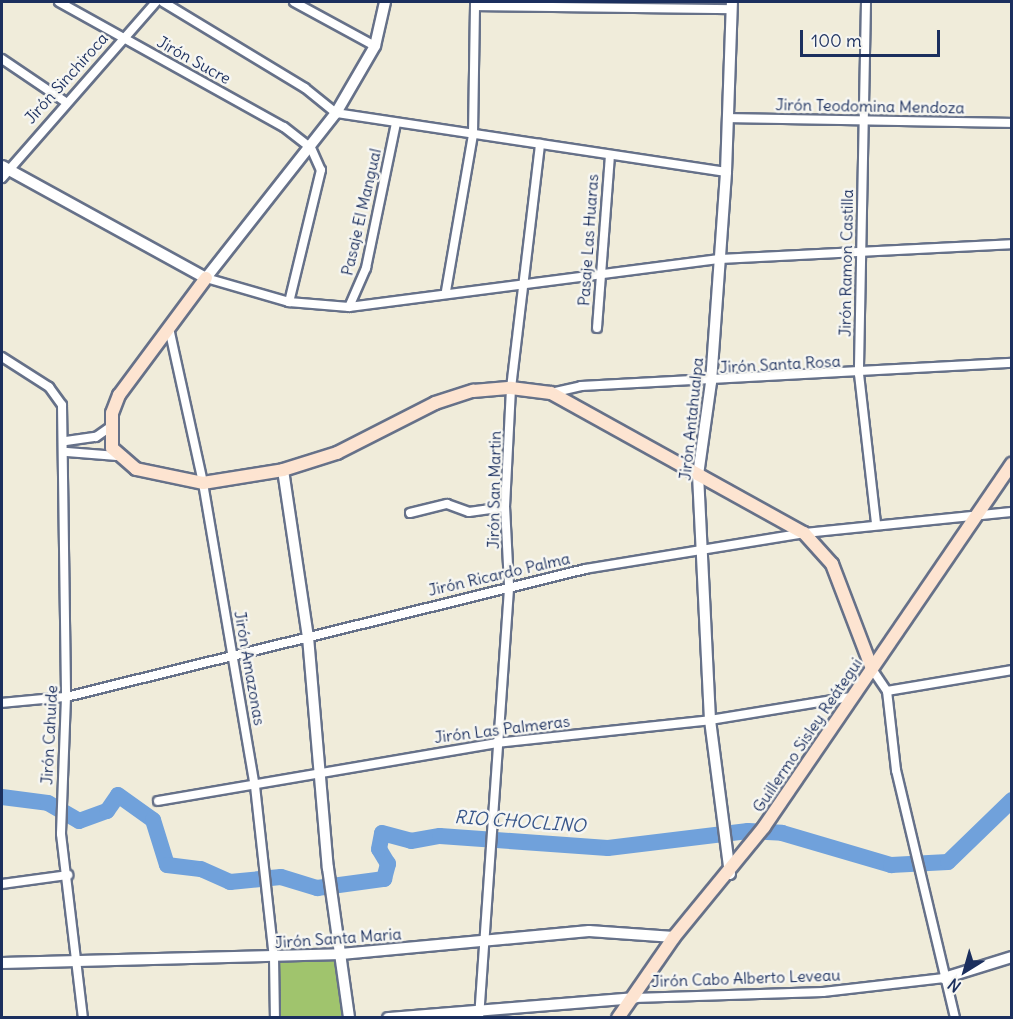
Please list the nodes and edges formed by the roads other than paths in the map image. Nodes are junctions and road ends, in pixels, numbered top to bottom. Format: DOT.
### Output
graph roads {
  1 [pos="59,2"];
  2 [pos="156,2"];
  3 [pos="163,2"];
  4 [pos="294,2"];
  5 [pos="385,2"];
  6 [pos="866,2"];
  7 [pos="475,4"];
  8 [pos="732,5"];
  9 [pos="122,38"];
  10 [pos="375,46"];
  11 [pos="2,59"];
  12 [pos="64,101"];
  13 [pos="336,113"];
  14 [pos="729,118"];
  15 [pos="861,122"];
  16 [pos="396,123"];
  17 [pos="1011,123"];
  18 [pos="473,134"];
  19 [pos="540,144"];
  20 [pos="311,148"];
  21 [pos="610,155"];
  22 [pos="3,171"];
  23 [pos="726,172"];
  24 [pos="1011,244"];
  25 [pos="862,252"];
  26 [pos="719,259"];
  27 [pos="598,277"];
  28 [pos="206,278"];
  29 [pos="522,286"];
  30 [pos="446,291"];
  31 [pos="289,302"];
  32 [pos="349,307"];
  33 [pos="169,328"];
  34 [pos="597,328"];
  35 [pos="2,357"];
  36 [pos="1011,363"];
  37 [pos="859,374"];
  38 [pos="711,382"];
  39 [pos="511,388"];
  40 [pos="551,393"];
  41 [pos="109,428"];
  42 [pos="66,441"];
  43 [pos="67,452"];
  44 [pos="117,456"];
  45 [pos="1011,463"];
  46 [pos="283,470"];
  47 [pos="698,475"];
  48 [pos="203,483"];
  49 [pos="505,507"];
  50 [pos="1011,512"];
  51 [pos="410,513"];
  52 [pos="979,514"];
  53 [pos="876,524"];
  54 [pos="804,533"];
  55 [pos="701,548"];
  56 [pos="510,585"];
  57 [pos="308,637"];
  58 [pos="232,657"];
  59 [pos="872,669"];
  60 [pos="1011,670"];
  61 [pos="887,691"];
  62 [pos="66,697"];
  63 [pos="851,697"];
  64 [pos="2,703"];
  65 [pos="710,720"];
  66 [pos="495,743"];
  67 [pos="318,771"];
  68 [pos="255,786"];
  69 [pos="158,801"];
  70 [pos="730,874"];
  71 [pos="68,875"];
  72 [pos="2,884"];
  73 [pos="674,937"];
  74 [pos="484,942"];
  75 [pos="341,954"];
  76 [pos="274,957"];
  77 [pos="1011,957"];
  78 [pos="77,961"];
  79 [pos="2,963"];
  80 [pos="944,978"];
  81 [pos="634,998"];
  82 [pos="479,1014"];
  83 [pos="83,1017"];
  84 [pos="275,1017"];
  85 [pos="349,1017"];
  86 [pos="388,1017"];
  87 [pos="618,1017"];
  88 [pos="955,1017"];
  1 -- 9 [label="street, Jirón Sucre"];
  2 -- 9 [label="street, Jirón Sinchiroca"];
  3 -- 13 [label="street"];
  4 -- 10 [label="street"];
  5 -- 10 [label="street"];
  6 -- 15 [label="street, Jirón Ramon Castilla"];
  7 -- 8 [label="street"];
  7 -- 18 [label="street"];
  8 -- 14 [label="street, Jirón Antahualpa"];
  9 -- 12 [label="street, Jirón Sinchiroca"];
  9 -- 20 [label="street, Jirón Sucre"];
  10 -- 13 [label="street"];
  11 -- 12 [label="street"];
  12 -- 22 [label="street, Jirón Sinchiroca"];
  13 -- 16 [label="street"];
  13 -- 20 [label="street"];
  14 -- 15 [label="street, Jirón Teodomina Mendoza"];
  14 -- 23 [label="street, Jirón Antahualpa"];
  15 -- 17 [label="street, Jirón Teodomina Mendoza"];
  15 -- 25 [label="street, Jirón Ramon Castilla"];
  16 -- 18 [label="street"];
  16 -- 32 [label="street, Pasaje El Mangual"];
  18 -- 19 [label="street"];
  18 -- 30 [label="street"];
  19 -- 21 [label="street"];
  19 -- 29 [label="street, Jirón San Martin"];
  20 -- 28 [label="street"];
  20 -- 31 [label="street"];
  21 -- 23 [label="street"];
  21 -- 27 [label="street, Pasaje Las Huaras"];
  22 -- 28 [label="street"];
  23 -- 26 [label="street, Jirón Antahualpa"];
  24 -- 25 [label="street"];
  25 -- 26 [label="street"];
  25 -- 37 [label="street, Jirón Ramon Castilla"];
  26 -- 27 [label="street"];
  26 -- 38 [label="street, Jirón Antahualpa"];
  27 -- 29 [label="street"];
  27 -- 34 [label="street, Pasaje Las Huaras"];
  28 -- 31 [label="street"];
  28 -- 33 [label="main road"];
  29 -- 30 [label="street"];
  29 -- 39 [label="street, Jirón San Martin"];
  30 -- 32 [label="street"];
  31 -- 32 [label="street"];
  33 -- 41 [label="main road"];
  33 -- 48 [label="street, Jirón Amazonas"];
  35 -- 42 [label="street, Jirón Cahuide"];
  36 -- 37 [label="street, Jirón Santa Rosa"];
  37 -- 38 [label="street, Jirón Santa Rosa"];
  37 -- 53 [label="street, Jirón Ramon Castilla"];
  38 -- 40 [label="street, Jirón Santa Rosa"];
  38 -- 47 [label="street, Jirón Antahualpa"];
  39 -- 40 [label="main road"];
  39 -- 46 [label="main road"];
  39 -- 49 [label="street, Jirón San Martin"];
  40 -- 47 [label="main road"];
  41 -- 42 [label="street"];
  41 -- 44 [label="main road"];
  42 -- 43 [label="street, Jirón Cahuide"];
  43 -- 44 [label="street"];
  43 -- 62 [label="street, Jirón Cahuide"];
  44 -- 48 [label="main road"];
  45 -- 52 [label="main road, Guillermo Sisley Reátegui"];
  46 -- 48 [label="main road"];
  46 -- 57 [label="street"];
  47 -- 54 [label="main road"];
  47 -- 55 [label="street, Jirón Antahualpa"];
  48 -- 58 [label="street, Jirón Amazonas"];
  49 -- 51 [label="street"];
  49 -- 56 [label="street, Jirón San Martin"];
  50 -- 52 [label="street, Jirón Ricardo Palma"];
  52 -- 53 [label="street, Jirón Ricardo Palma"];
  52 -- 59 [label="main road, Guillermo Sisley Reátegui"];
  53 -- 54 [label="street, Jirón Ricardo Palma"];
  54 -- 55 [label="street, Jirón Ricardo Palma"];
  54 -- 59 [label="main road"];
  55 -- 56 [label="street, Jirón Ricardo Palma"];
  55 -- 65 [label="street, Jirón Antahualpa"];
  56 -- 57 [label="street, Jirón Ricardo Palma"];
  56 -- 66 [label="street, Jirón San Martin"];
  57 -- 58 [label="street, Jirón Ricardo Palma"];
  57 -- 67 [label="street"];
  58 -- 62 [label="street, Jirón Ricardo Palma"];
  58 -- 68 [label="street, Jirón Amazonas"];
  59 -- 61 [label="street"];
  59 -- 63 [label="main road, Guillermo Sisley Reátegui"];
  60 -- 61 [label="street"];
  61 -- 80 [label="street"];
  62 -- 64 [label="street, Jirón Ricardo Palma"];
  62 -- 71 [label="street, Jirón Cahuide"];
  63 -- 65 [label="street, Jirón Las Palmeras"];
  63 -- 70 [label="main road, Guillermo Sisley Reátegui"];
  65 -- 66 [label="street, Jirón Las Palmeras"];
  65 -- 70 [label="street, Jirón Antahualpa"];
  66 -- 67 [label="street, Jirón Las Palmeras"];
  66 -- 74 [label="street, Jirón San Martin"];
  67 -- 68 [label="street, Jirón Las Palmeras"];
  67 -- 75 [label="street"];
  68 -- 69 [label="street, Jirón Las Palmeras"];
  68 -- 76 [label="street, Jirón Amazonas"];
  70 -- 73 [label="main road, Guillermo Sisley Reátegui"];
  71 -- 72 [label="street"];
  71 -- 78 [label="street, Jirón Cahuide"];
  73 -- 74 [label="street, Jirón Santa Maria"];
  73 -- 81 [label="main road, Guillermo Sisley Reátegui"];
  74 -- 75 [label="street, Jirón Santa Maria"];
  74 -- 82 [label="street, Jirón San Martin"];
  75 -- 76 [label="street, Jirón Santa Maria"];
  75 -- 85 [label="street"];
  76 -- 78 [label="street, Jirón Santa Maria"];
  76 -- 84 [label="street, Jirón Amazonas"];
  77 -- 80 [label="street, Jirón Cabo Alberto Leveau"];
  78 -- 79 [label="street, Jirón Santa Maria"];
  78 -- 83 [label="street, Jirón Cahuide"];
  80 -- 81 [label="street, Jirón Cabo Alberto Leveau"];
  80 -- 88 [label="street"];
  81 -- 82 [label="street, Jirón Cabo Alberto Leveau"];
  81 -- 87 [label="main road, Guillermo Sisley Reátegui"];
  82 -- 86 [label="street, Jirón Cabo Alberto Leveau"];
}
